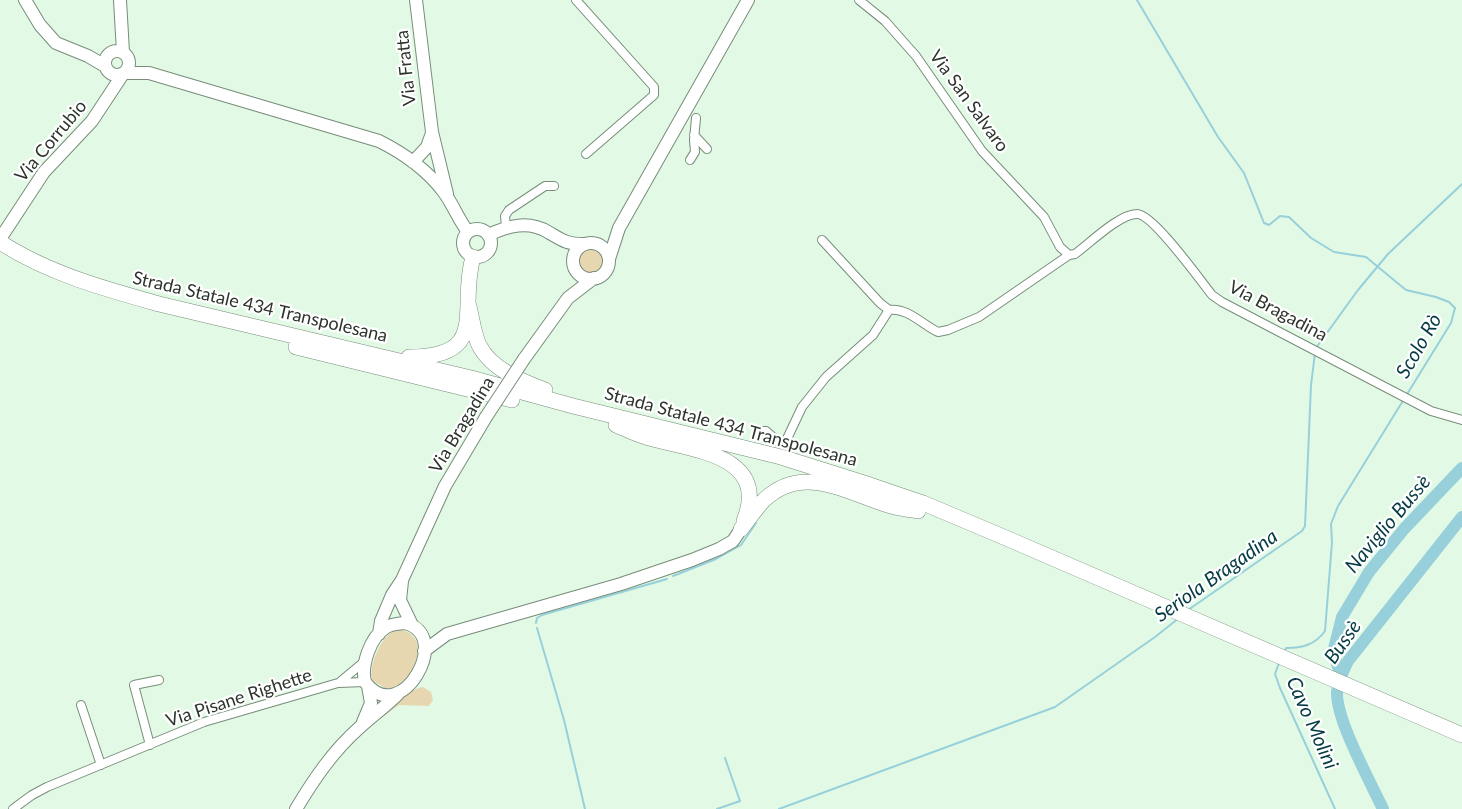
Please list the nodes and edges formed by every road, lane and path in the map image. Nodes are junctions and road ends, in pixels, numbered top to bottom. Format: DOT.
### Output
graph roads {
  1 [pos="25,0"];
  2 [pos="120,0"];
  3 [pos="416,0"];
  4 [pos="576,0"];
  5 [pos="748,0"];
  6 [pos="859,0"];
  7 [pos="115,56"];
  8 [pos="149,73"];
  9 [pos="123,74"];
  10 [pos="109,95"];
  11 [pos="696,118"];
  12 [pos="432,132"];
  13 [pos="694,135"];
  14 [pos="707,149"];
  15 [pos="424,152"];
  16 [pos="586,154"];
  17 [pos="438,160"];
  18 [pos="690,160"];
  19 [pos="413,162"];
  20 [pos="554,186"];
  21 [pos="449,201"];
  22 [pos="506,227"];
  23 [pos="619,228"];
  24 [pos="468,232"];
  25 [pos="488,235"];
  26 [pos="560,240"];
  27 [pos="822,240"];
  28 [pos="586,244"];
  29 [pos="3,248"];
  30 [pos="1069,255"];
  31 [pos="473,257"];
  32 [pos="609,259"];
  33 [pos="574,264"];
  34 [pos="594,278"];
  35 [pos="568,298"];
  36 [pos="468,303"];
  37 [pos="890,310"];
  38 [pos="374,354"];
  39 [pos="1462,420"];
  40 [pos="642,422"];
  41 [pos="616,425"];
  42 [pos="760,431"];
  43 [pos="918,511"];
  44 [pos="741,529"];
  45 [pos="402,580"];
  46 [pos="1149,604"];
  47 [pos="416,628"];
  48 [pos="379,634"];
  49 [pos="447,634"];
  50 [pos="424,651"];
  51 [pos="365,661"];
  52 [pos="159,680"];
  53 [pos="338,683"];
  54 [pos="367,684"];
  55 [pos="398,694"];
  56 [pos="1376,703"];
  57 [pos="81,705"];
  58 [pos="361,726"];
  59 [pos="1462,735"];
  60 [pos="150,745"];
  61 [pos="1462,745"];
  62 [pos="101,765"];
  63 [pos="298,804"];
  64 [pos="13,809"];
  1 -- 7 [label="main road"];
  2 -- 7 [label="main road, Via Corrubio"];
  3 -- 12 [label="main road, Via Fratta"];
  4 -- 16 [label="street"];
  5 -- 23 [label="main road"];
  6 -- 30 [label="street, Via San Salvaro"];
  7 -- 8 [label="main road"];
  7 -- 9 [label="main road, Via Corrubio"];
  7 -- 9 [label="main road"];
  7 -- 10 [label="main road, Via Corrubio"];
  8 -- 9 [label="main road"];
  8 -- 19 [label="main road"];
  9 -- 10 [label="main road, Via Corrubio"];
  10 -- 29 [label="main road, Via Corrubio"];
  11 -- 13 [label="street"];
  12 -- 15 [label="main road, Via Fratta"];
  12 -- 17 [label="main road, Via Fratta"];
  13 -- 14 [label="street"];
  13 -- 18 [label="street"];
  15 -- 17 [label="main road"];
  15 -- 19 [label="main road, Via Fratta"];
  17 -- 21 [label="main road, Via Fratta"];
  19 -- 21 [label="main road"];
  20 -- 22 [label="street"];
  21 -- 24 [label="main road"];
  22 -- 25 [label="main road"];
  22 -- 26 [label="main road"];
  23 -- 28 [label="main road"];
  23 -- 32 [label="main road"];
  24 -- 25 [label="main road"];
  24 -- 31 [label="main road"];
  25 -- 31 [label="main road"];
  26 -- 28 [label="main road"];
  26 -- 33 [label="main road"];
  27 -- 37 [label="street, Via Bragadina"];
  28 -- 32 [label="main road"];
  28 -- 33 [label="main road"];
  29 -- 38 [label="highway, Strada Statale 434 Transpolesana"];
  29 -- 41 [label="highway, Strada Statale 434 Transpolesana"];
  30 -- 37 [label="street, Via Bragadina"];
  30 -- 39 [label="street, Via Bragadina"];
  31 -- 36 [label="highway"];
  32 -- 34 [label="main road"];
  33 -- 34 [label="main road"];
  33 -- 35 [label="main road, Via Bragadina"];
  34 -- 35 [label="main road, Via Bragadina"];
  35 -- 45 [label="main road, Via Bragadina, bridge"];
  36 -- 38 [label="highway"];
  36 -- 40 [label="highway"];
  37 -- 42 [label="street"];
  38 -- 40 [label="highway, Strada Statale 434 Transpolesana"];
  40 -- 46 [label="highway, Strada Statale 434 Transpolesana"];
  41 -- 43 [label="highway, Strada Statale 434 Transpolesana"];
  41 -- 44 [label="highway"];
  43 -- 44 [label="highway"];
  43 -- 46 [label="highway, Strada Statale 434 Transpolesana"];
  44 -- 49 [label="main road"];
  45 -- 47 [label="main road, Via Bragadina"];
  45 -- 48 [label="main road, Via Bragadina"];
  46 -- 56 [label="highway, Strada Statale 434 Transpolesana"];
  47 -- 48 [label="main road"];
  47 -- 49 [label="main road"];
  47 -- 50 [label="main road"];
  48 -- 51 [label="main road"];
  49 -- 50 [label="main road"];
  50 -- 55 [label="main road"];
  51 -- 53 [label="street, Via Pisane Righette"];
  51 -- 54 [label="main road"];
  52 -- 60 [label="street, Via Pisane Righette"];
  53 -- 54 [label="street, Via Pisane Righette"];
  53 -- 60 [label="street, Via Pisane Righette"];
  54 -- 55 [label="main road"];
  54 -- 58 [label="main road"];
  55 -- 58 [label="main road"];
  56 -- 59 [label="highway, Strada Statale 434 Transpolesana"];
  56 -- 61 [label="highway, Strada Statale 434 Transpolesana"];
  57 -- 62 [label="street"];
  58 -- 63 [label="main road"];
  60 -- 62 [label="street, Via Pisane Righette"];
  62 -- 64 [label="street, Via Pisane Righette"];
}
